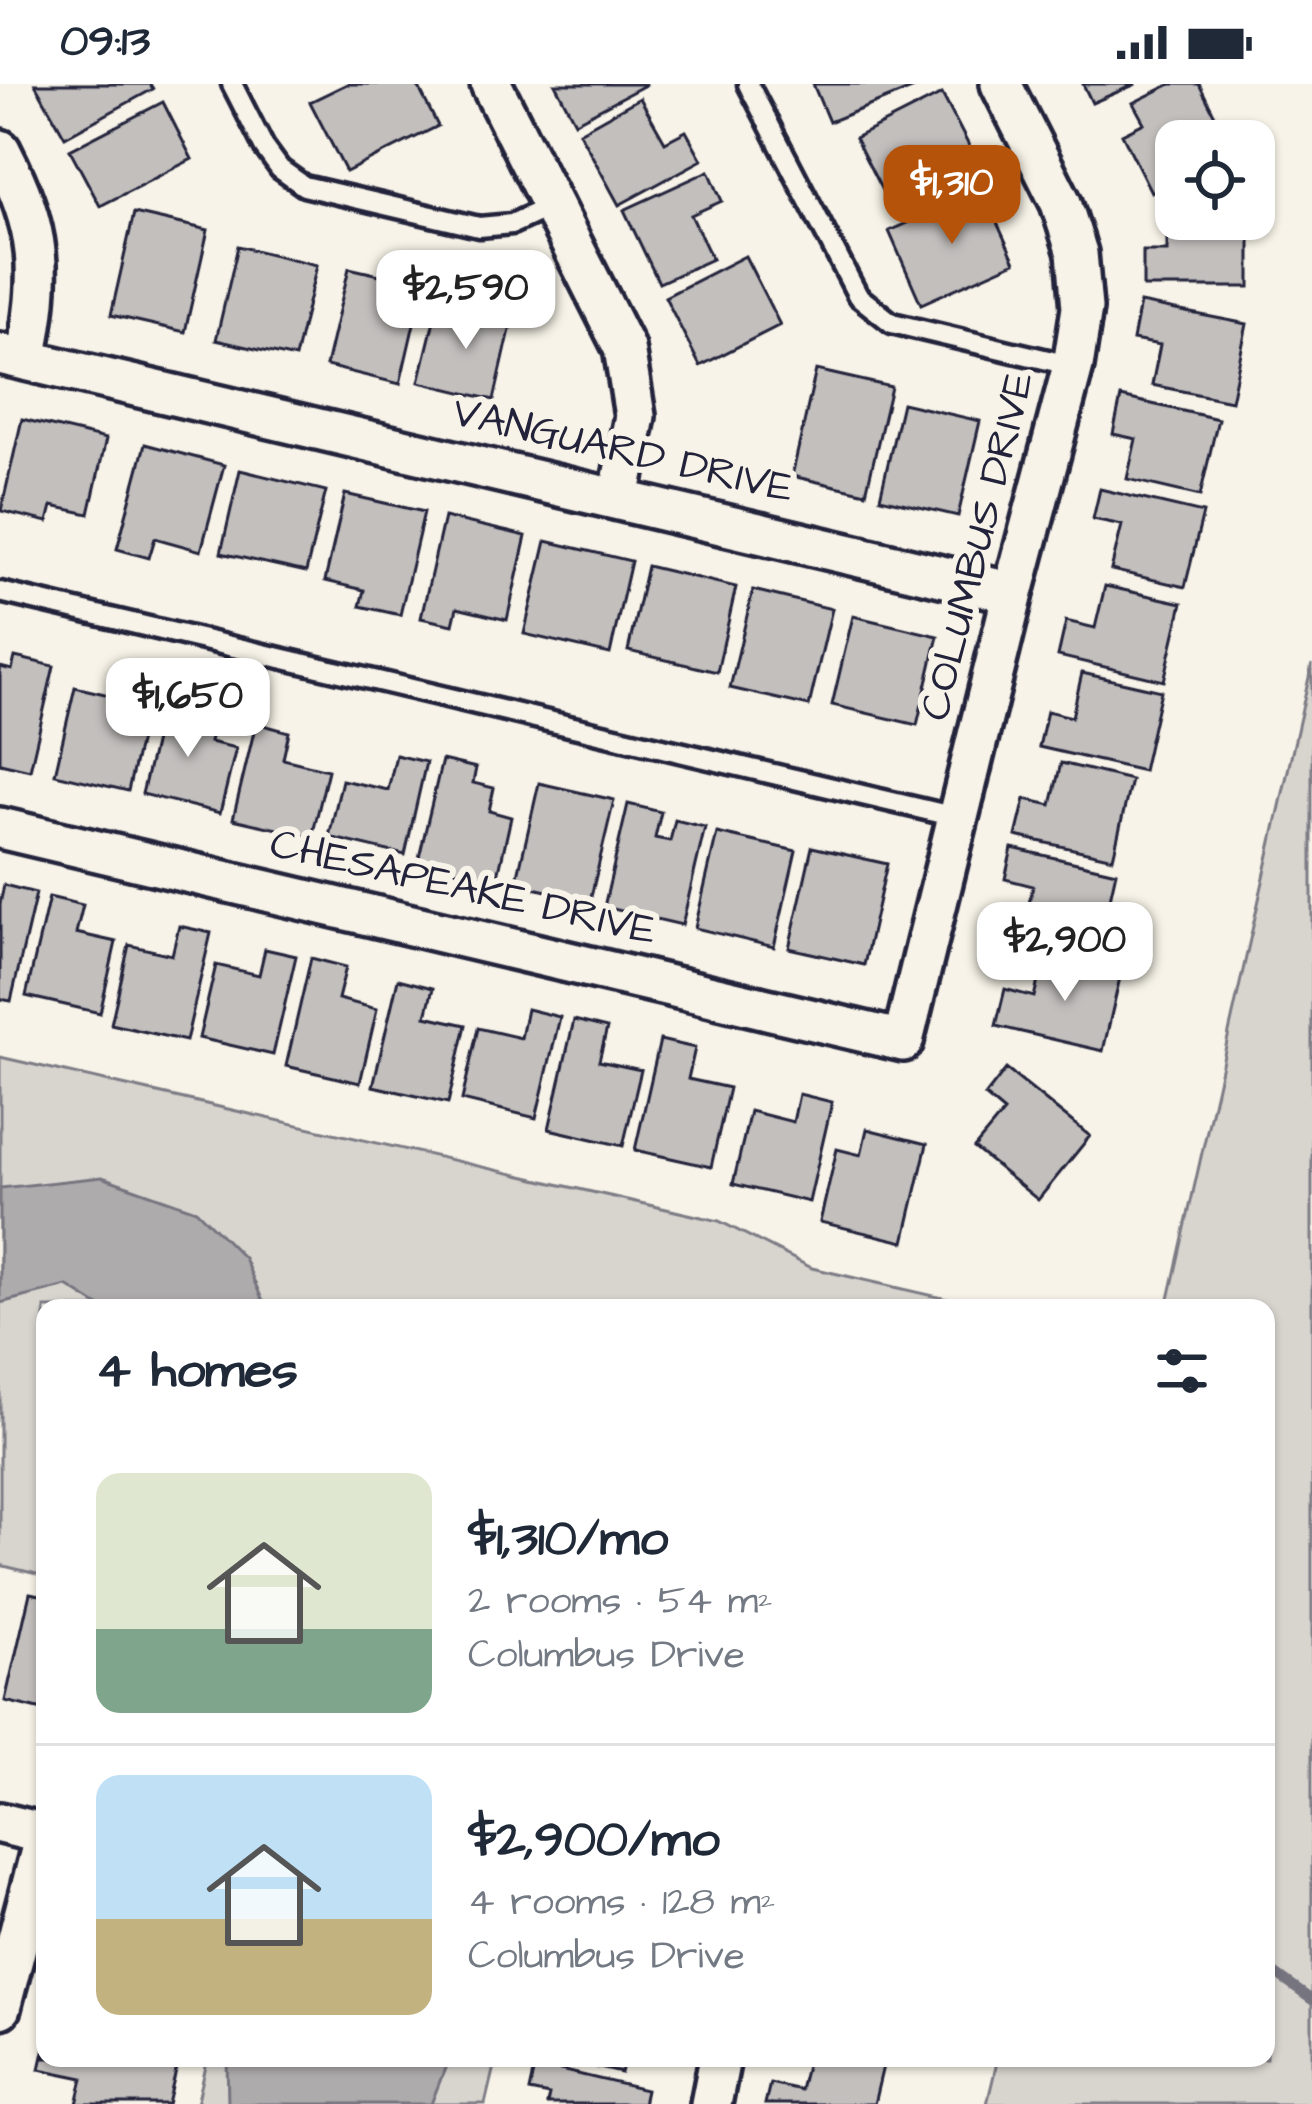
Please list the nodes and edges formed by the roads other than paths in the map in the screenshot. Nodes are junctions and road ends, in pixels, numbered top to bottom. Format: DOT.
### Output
graph roads {
  1 [pos="232,84"];
  2 [pos="491,84"];
  3 [pos="748,84"];
  4 [pos="1001,84"];
  5 [pos="0,150"];
  6 [pos="555,204"];
  7 [pos="13,357"];
  8 [pos="1073,365"];
  9 [pos="619,499"];
  10 [pos="0,592"];
  11 [pos="1012,593"];
  12 [pos="960,818"];
  13 [pos="0,828"];
  14 [pos="903,1041"];
  15 [pos="0,1823"];
  16 [pos="36,1832"];
  17 [pos="36,1869"];
  18 [pos="0,2008"];
  19 [pos="718,2067"];
  20 [pos="711,2104"];
  1 -- 6 [label="lane"];
  2 -- 6 [label="street"];
  3 -- 8 [label="lane"];
  4 -- 8 [label="street, COLUMBUS DRIVE"];
  5 -- 7 [label="street"];
  6 -- 9 [label="street"];
  7 -- 9 [label="street, VANGUARD DRIVE"];
  8 -- 11 [label="street, COLUMBUS DRIVE"];
  9 -- 11 [label="street, VANGUARD DRIVE"];
  10 -- 12 [label="lane"];
  11 -- 12 [label="street, COLUMBUS DRIVE"];
  12 -- 14 [label="street, COLUMBUS DRIVE"];
  13 -- 14 [label="street, CHESAPEAKE DRIVE"];
  15 -- 16 [label="street"];
  17 -- 18 [label="street"];
  19 -- 20 [label="street"];
}
